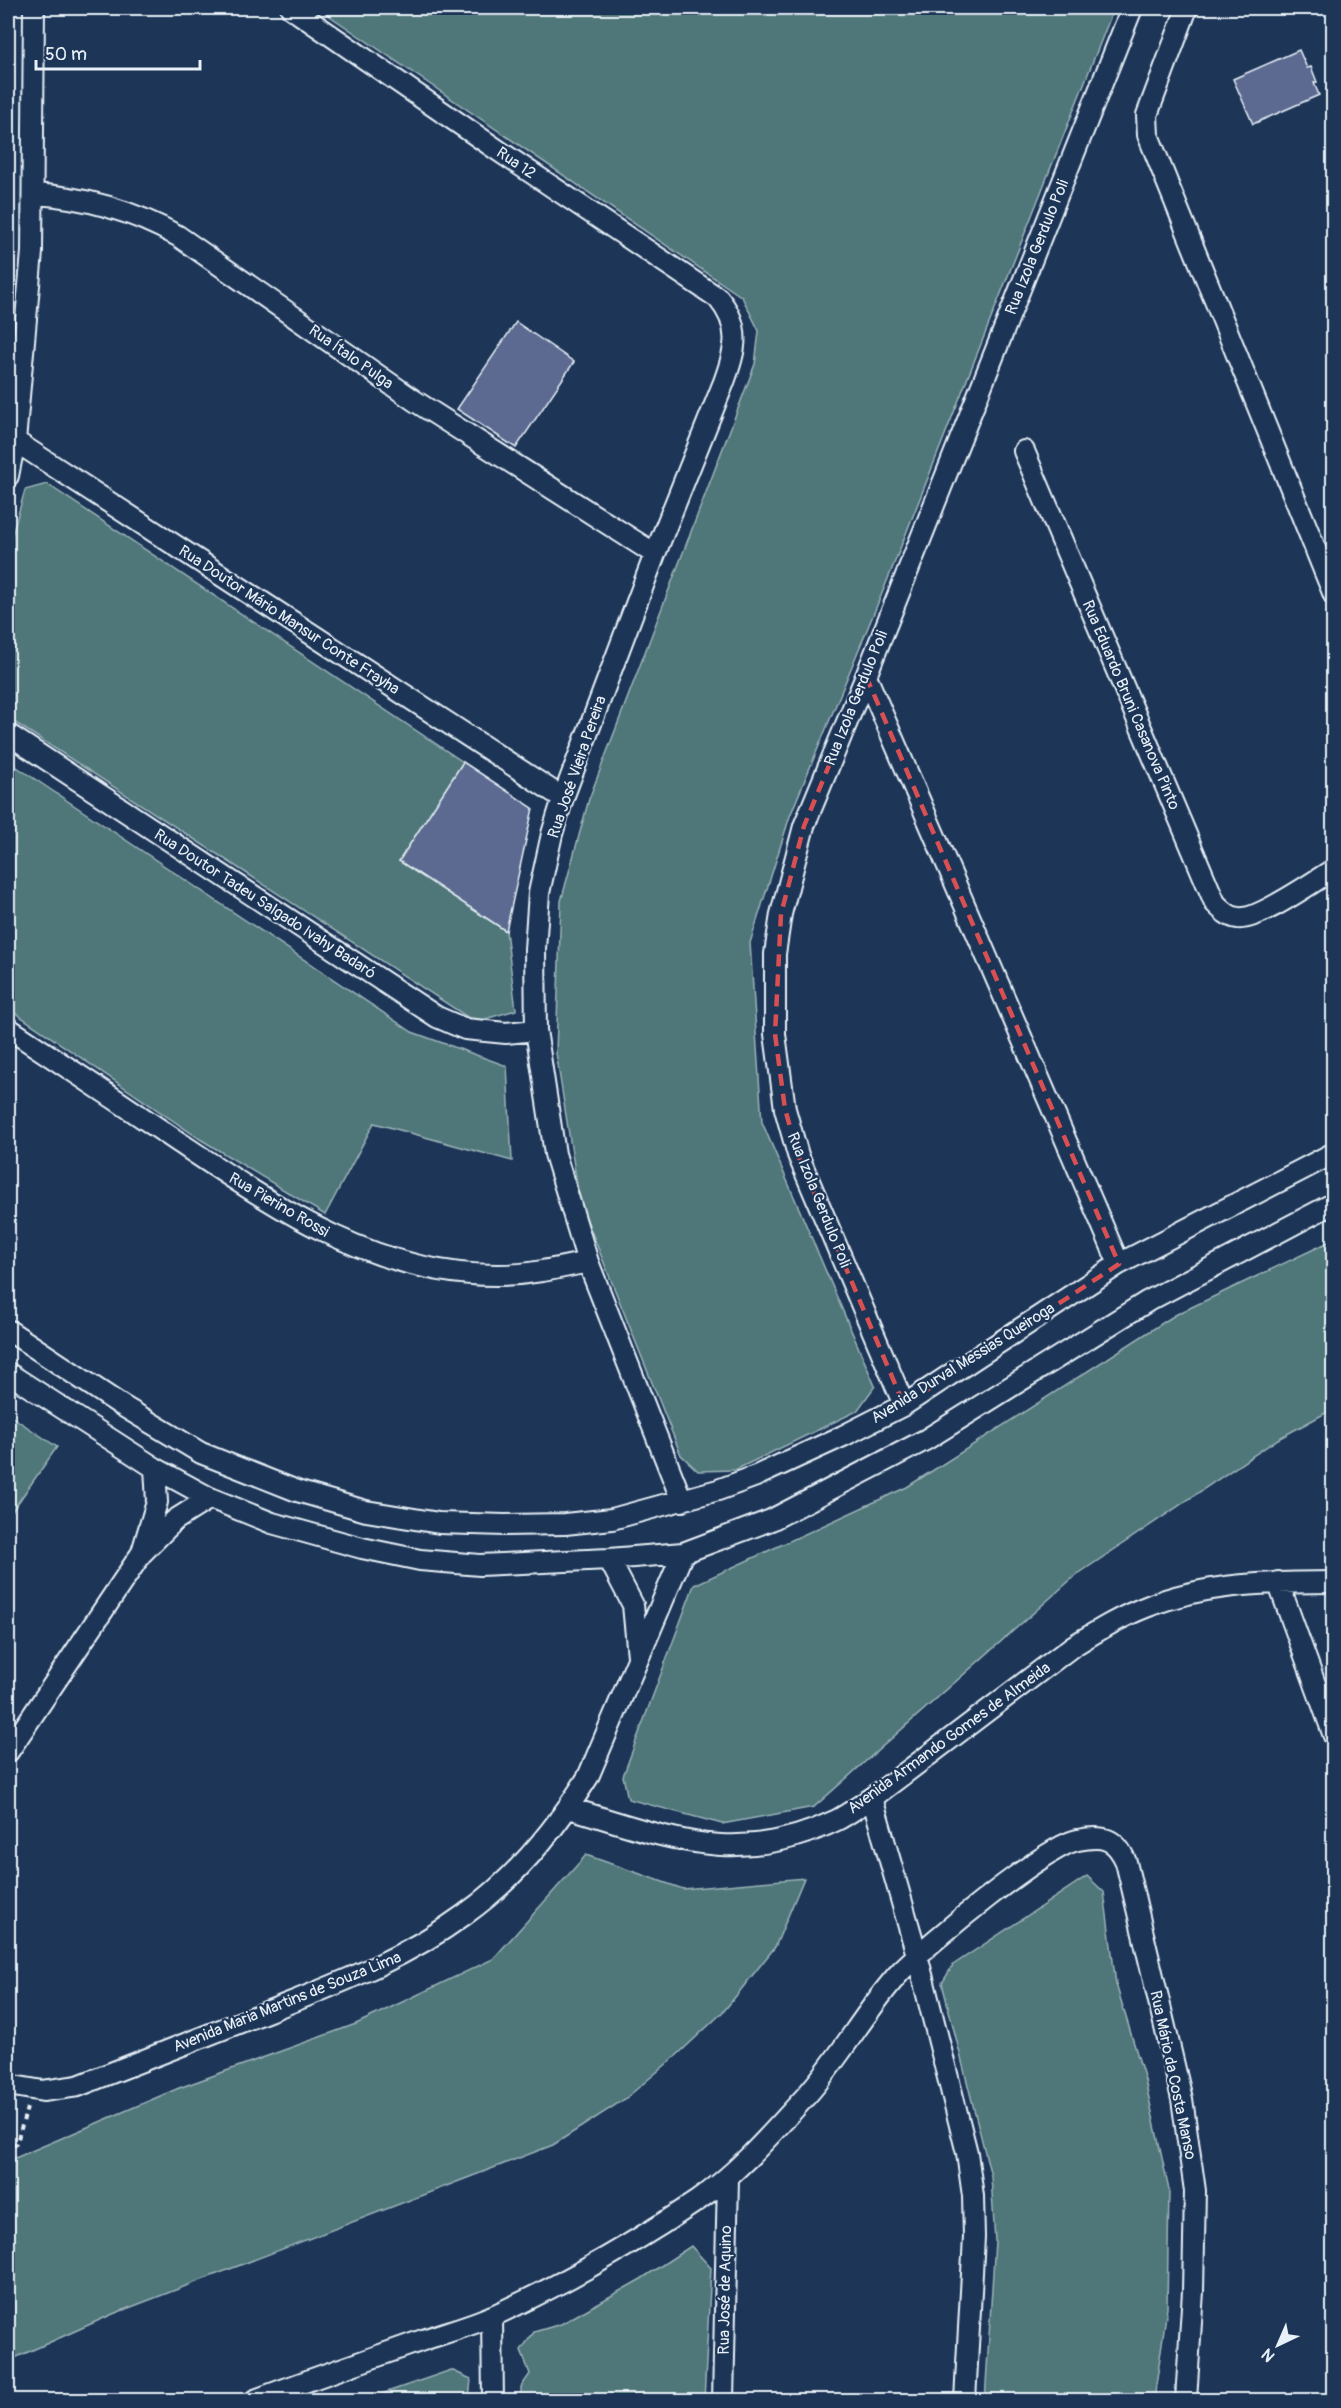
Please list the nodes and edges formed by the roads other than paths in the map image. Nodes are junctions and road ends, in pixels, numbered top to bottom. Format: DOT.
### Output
graph roads {
  1 [pos="34,8"];
  2 [pos="291,8"];
  3 [pos="1132,8"];
  4 [pos="1187,8"];
  5 [pos="34,195"];
  6 [pos="733,324"];
  7 [pos="15,441"];
  8 [pos="1024,451"];
  9 [pos="8,476"];
  10 [pos="655,554"];
  11 [pos="1334,595"];
  12 [pos="867,676"];
  13 [pos="8,734"];
  14 [pos="563,798"];
  15 [pos="1334,870"];
  16 [pos="8,1028"];
  17 [pos="536,1030"];
  18 [pos="1334,1153"];
  19 [pos="1334,1203"];
  20 [pos="588,1262"];
  21 [pos="1119,1264"];
  22 [pos="8,1330"];
  23 [pos="8,1373"];
  24 [pos="904,1405"];
  25 [pos="155,1468"];
  26 [pos="210,1498"];
  27 [pos="682,1501"];
  28 [pos="683,1553"];
  29 [pos="141,1554"];
  30 [pos="609,1559"];
  31 [pos="1278,1582"];
  32 [pos="1334,1582"];
  33 [pos="638,1659"];
  34 [pos="1333,1732"];
  35 [pos="8,1752"];
  36 [pos="872,1798"];
  37 [pos="569,1808"];
  38 [pos="917,1955"];
  39 [pos="8,2085"];
  40 [pos="728,2179"];
  41 [pos="492,2316"];
  42 [pos="255,2400"];
  43 [pos="493,2400"];
  44 [pos="723,2400"];
  45 [pos="965,2400"];
  46 [pos="1186,2400"];
  1 -- 5 [label="street"];
  2 -- 6 [label="street, Rua 12"];
  3 -- 12 [label="street, Rua Izola Gerdulo Poli"];
  4 -- 11 [label="street"];
  5 -- 7 [label="street"];
  5 -- 10 [label="street, Rua Ítalo Pulga"];
  6 -- 10 [label="street, Rua José Vieira Pereira"];
  7 -- 9 [label="street"];
  7 -- 14 [label="street, Rua Doutor Mário Mansur Conte Frayha"];
  8 -- 15 [label="street, Rua Eduardo Bruni Casanova Pinto"];
  10 -- 14 [label="street, Rua José Vieira Pereira"];
  12 -- 21 [label="street"];
  12 -- 24 [label="street, Rua Izola Gerdulo Poli"];
  13 -- 17 [label="street, Rua Doutor Tadeu Salgado Ivahy Badaró"];
  14 -- 17 [label="street, Rua José Vieira Pereira"];
  16 -- 20 [label="street, Rua Pierino Rossi"];
  17 -- 20 [label="street, Rua José Vieira Pereira"];
  18 -- 21 [label="street, Avenida Durval Messias Queiroga"];
  19 -- 28 [label="street"];
  20 -- 27 [label="street, Rua José Vieira Pereira"];
  21 -- 24 [label="street, Avenida Durval Messias Queiroga"];
  22 -- 27 [label="street, Avenida Durval Messias Queiroga"];
  23 -- 25 [label="street"];
  24 -- 27 [label="street, Avenida Durval Messias Queiroga"];
  25 -- 26 [label="street"];
  25 -- 29 [label="street"];
  26 -- 29 [label="street"];
  26 -- 30 [label="street"];
  28 -- 30 [label="street"];
  28 -- 33 [label="street, Avenida Maria Martins de Souza Lima"];
  29 -- 35 [label="street"];
  30 -- 33 [label="street, Avenida Maria Martins de Souza Lima"];
  31 -- 32 [label="street, Avenida Armando Gomes de Almeida"];
  31 -- 34 [label="street"];
  31 -- 36 [label="street, Avenida Armando Gomes de Almeida"];
  33 -- 37 [label="street, Avenida Maria Martins de Souza Lima"];
  36 -- 37 [label="street, Avenida Armando Gomes de Almeida"];
  36 -- 38 [label="street"];
  37 -- 39 [label="street, Avenida Maria Martins de Souza Lima"];
  38 -- 40 [label="street"];
  38 -- 45 [label="street"];
  38 -- 46 [label="street, Rua Mário da Costa Manso"];
  40 -- 41 [label="street"];
  40 -- 44 [label="street, Rua José de Aquino"];
  41 -- 42 [label="street"];
  41 -- 43 [label="street"];
}
